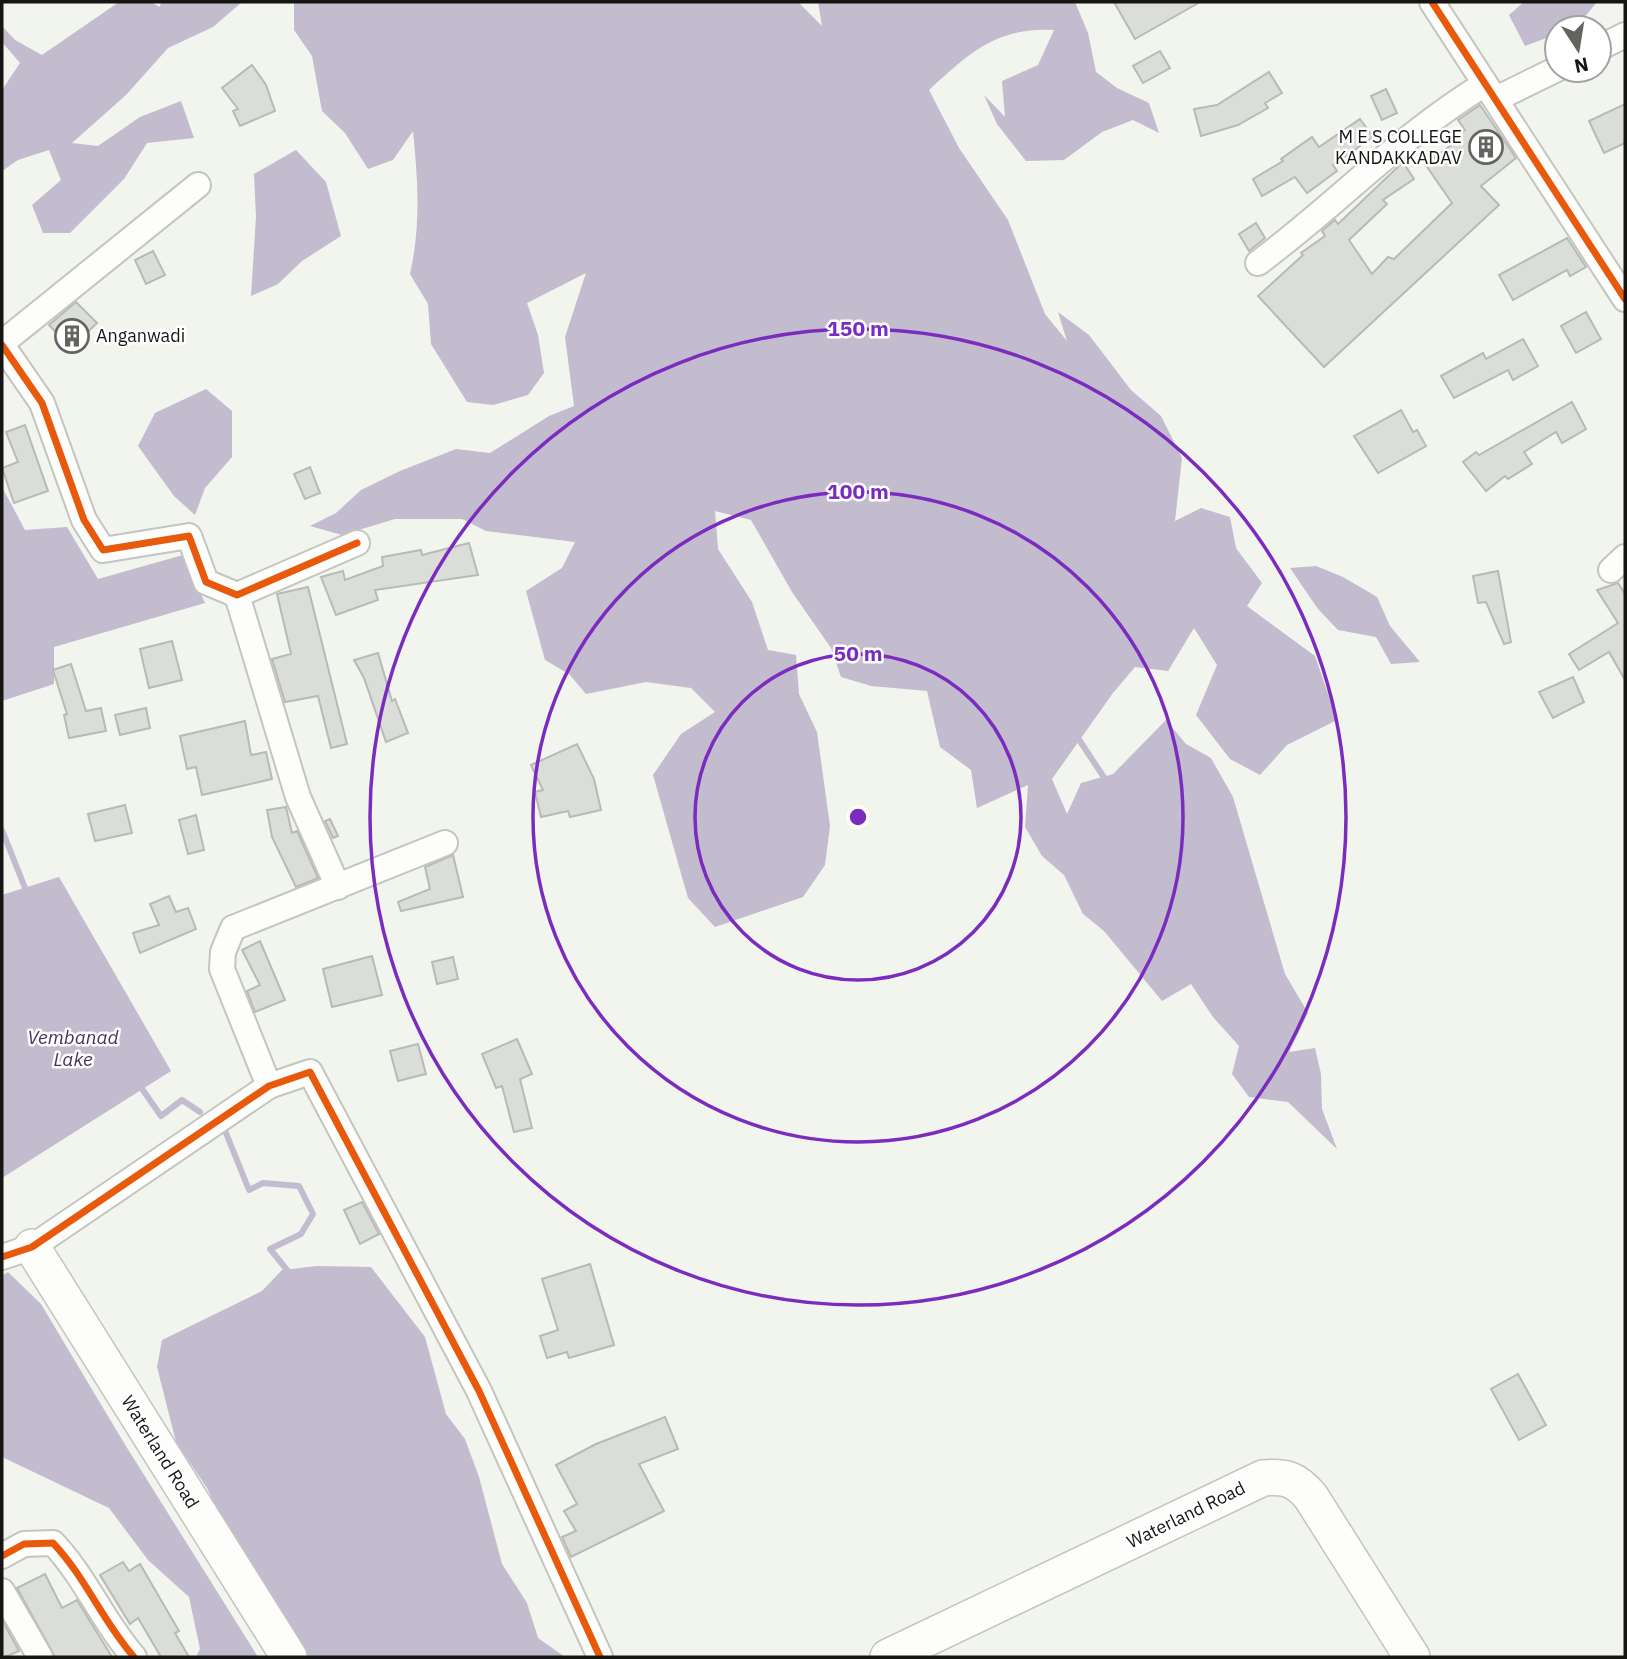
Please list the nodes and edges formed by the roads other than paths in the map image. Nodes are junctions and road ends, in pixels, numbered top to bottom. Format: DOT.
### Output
graph roads {
  1 [pos="1432,2"];
  2 [pos="1543,74"];
  3 [pos="1491,91"];
  4 [pos="198,185"];
  5 [pos="1258,263"];
  6 [pos="1625,299"];
  7 [pos="2,344"];
  8 [pos="357,544"];
  9 [pos="237,595"];
  10 [pos="445,843"];
  11 [pos="338,887"];
  12 [pos="269,1086"];
  13 [pos="17,1252"];
  14 [pos="2,1556"];
  15 [pos="2,1591"];
  16 [pos="40,1657"];
  17 [pos="134,1657"];
  18 [pos="289,1657"];
  19 [pos="600,1657"];
  20 [pos="888,1657"];
  21 [pos="1412,1657"];
  1 -- 3 [label="street"];
  2 -- 3 [label="street"];
  3 -- 5 [label="street"];
  3 -- 6 [label="street"];
  4 -- 7 [label="street"];
  7 -- 9 [label="street"];
  8 -- 9 [label="street"];
  9 -- 11 [label="street"];
  10 -- 11 [label="street"];
  11 -- 12 [label="street"];
  12 -- 13 [label="street"];
  12 -- 19 [label="street"];
  13 -- 18 [label="main road, Waterland Road"];
  14 -- 17 [label="street"];
  15 -- 16 [label="street"];
  20 -- 21 [label="main road, Waterland Road"];
}
